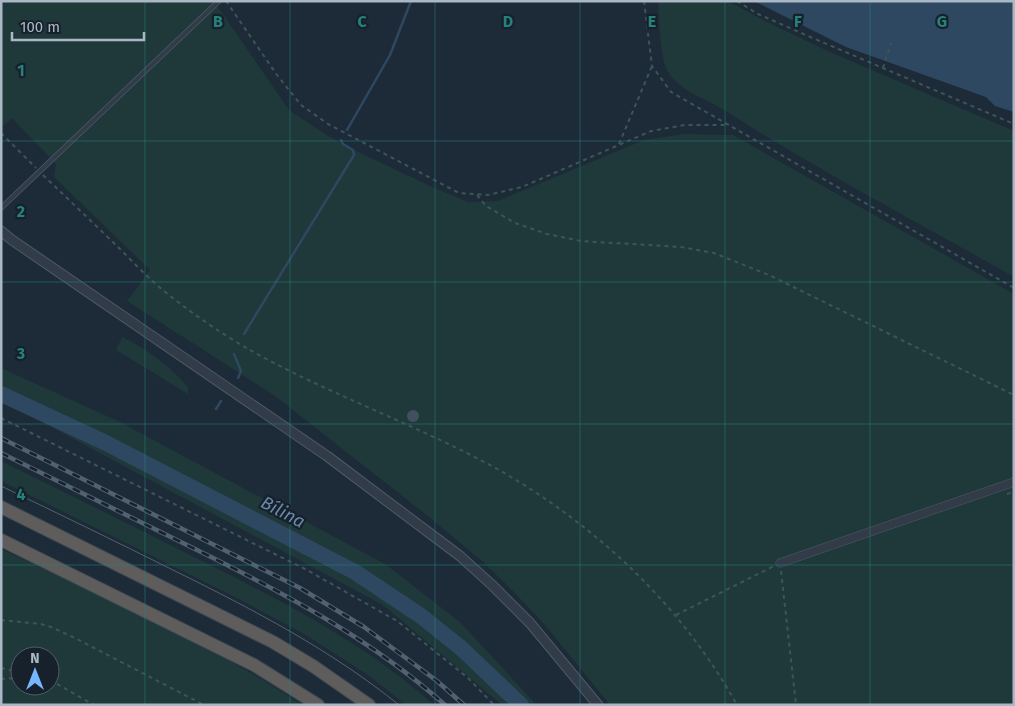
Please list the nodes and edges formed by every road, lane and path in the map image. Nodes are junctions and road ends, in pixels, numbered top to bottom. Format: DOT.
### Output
graph roads {
  1 [pos="219,1"];
  2 [pos="226,1"];
  3 [pos="644,1"];
  4 [pos="738,1"];
  5 [pos="891,43"];
  6 [pos="652,66"];
  7 [pos="883,68"];
  8 [pos="1014,124"];
  9 [pos="729,125"];
  10 [pos="1,133"];
  11 [pos="618,144"];
  12 [pos="40,172"];
  13 [pos="477,195"];
  14 [pos="1,208"];
  15 [pos="1,231"];
  16 [pos="1014,288"];
  17 [pos="1014,394"];
  18 [pos="1,418"];
  19 [pos="1014,482"];
  20 [pos="1,507"];
  21 [pos="1,540"];
  22 [pos="780,563"];
  23 [pos="676,615"];
  24 [pos="1,620"];
  25 [pos="60,686"];
  26 [pos="94,705"];
  27 [pos="204,705"];
  28 [pos="318,705"];
  29 [pos="369,705"];
  30 [pos="494,705"];
  31 [pos="598,705"];
  32 [pos="737,705"];
  33 [pos="796,705"];
  1 -- 12 [label="lane"];
  2 -- 13 [label="path"];
  3 -- 6 [label="path"];
  4 -- 7 [label="path"];
  5 -- 7 [label="path"];
  6 -- 9 [label="path"];
  6 -- 11 [label="path"];
  7 -- 8 [label="path"];
  9 -- 11 [label="path"];
  9 -- 16 [label="path"];
  10 -- 12 [label="path"];
  11 -- 13 [label="path"];
  12 -- 14 [label="lane"];
  12 -- 23 [label="path"];
  13 -- 17 [label="path"];
  15 -- 31 [label="street"];
  18 -- 30 [label="path"];
  19 -- 22 [label="street"];
  20 -- 29 [label="highway"];
  21 -- 28 [label="highway"];
  22 -- 23 [label="path"];
  22 -- 33 [label="path"];
  23 -- 32 [label="path"];
  24 -- 27 [label="path"];
  25 -- 26 [label="path"];
}
